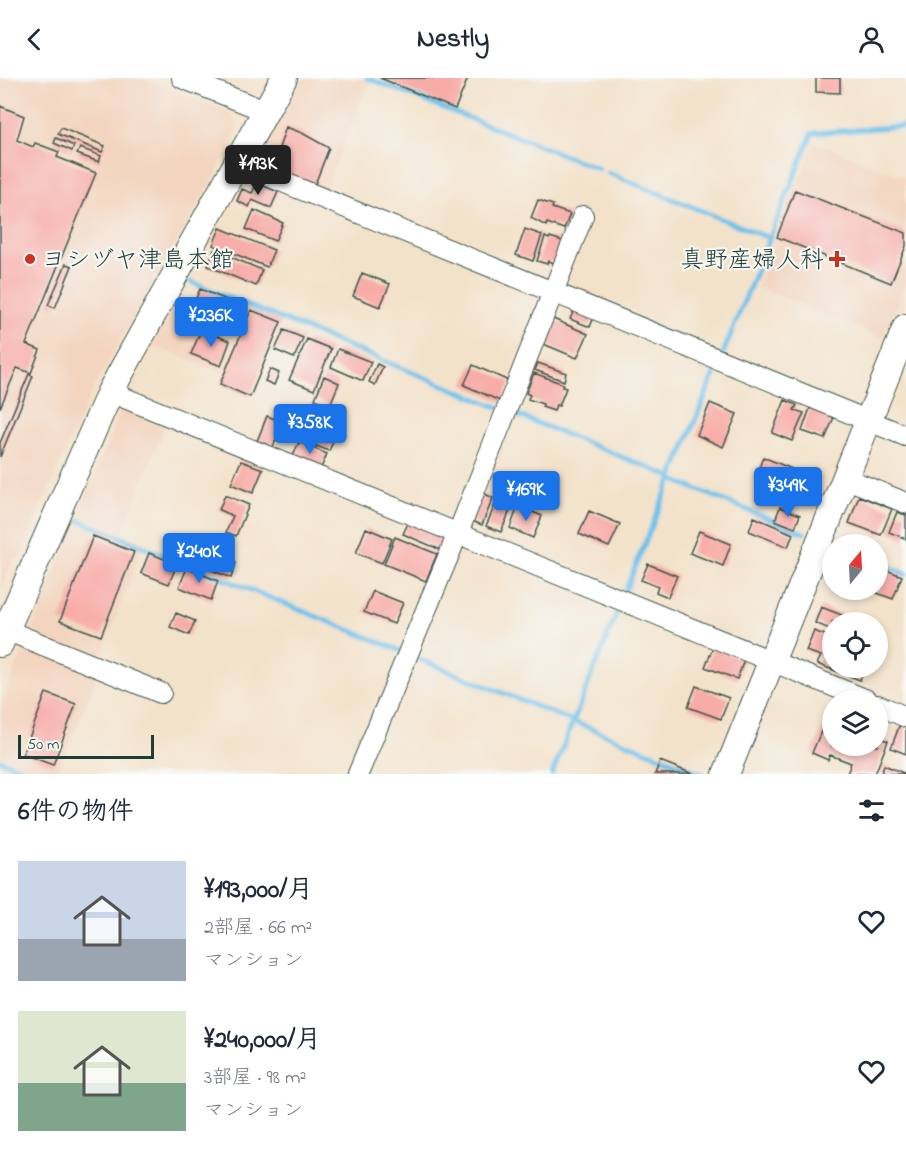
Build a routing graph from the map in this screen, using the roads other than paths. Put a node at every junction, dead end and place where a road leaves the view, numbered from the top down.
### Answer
1 (182, 78) edge
2 (284, 78) edge
3 (265, 111) junction
4 (236, 163) junction
5 (583, 216) dead end
6 (554, 292) junction
7 (906, 327) edge
8 (110, 392) junction
9 (868, 420) junction
10 (906, 436) edge
11 (845, 478) junction
12 (906, 503) edge
13 (458, 533) junction
14 (3, 637) edge
15 (771, 661) junction
16 (842, 690) edge
17 (161, 693) dead end
18 (888, 709) edge
19 (906, 717) edge
20 (358, 774) edge
21 (726, 774) edge

1 - 3 street
2 - 3 street
3 - 4 street
4 - 6 street
4 - 8 street
5 - 6 street
6 - 9 street
6 - 13 street
7 - 9 street
8 - 13 street
8 - 14 street
9 - 10 street
9 - 11 street
11 - 12 street
11 - 15 street
13 - 15 street
13 - 20 street
14 - 17 street
15 - 16 street
15 - 21 street
18 - 19 street

